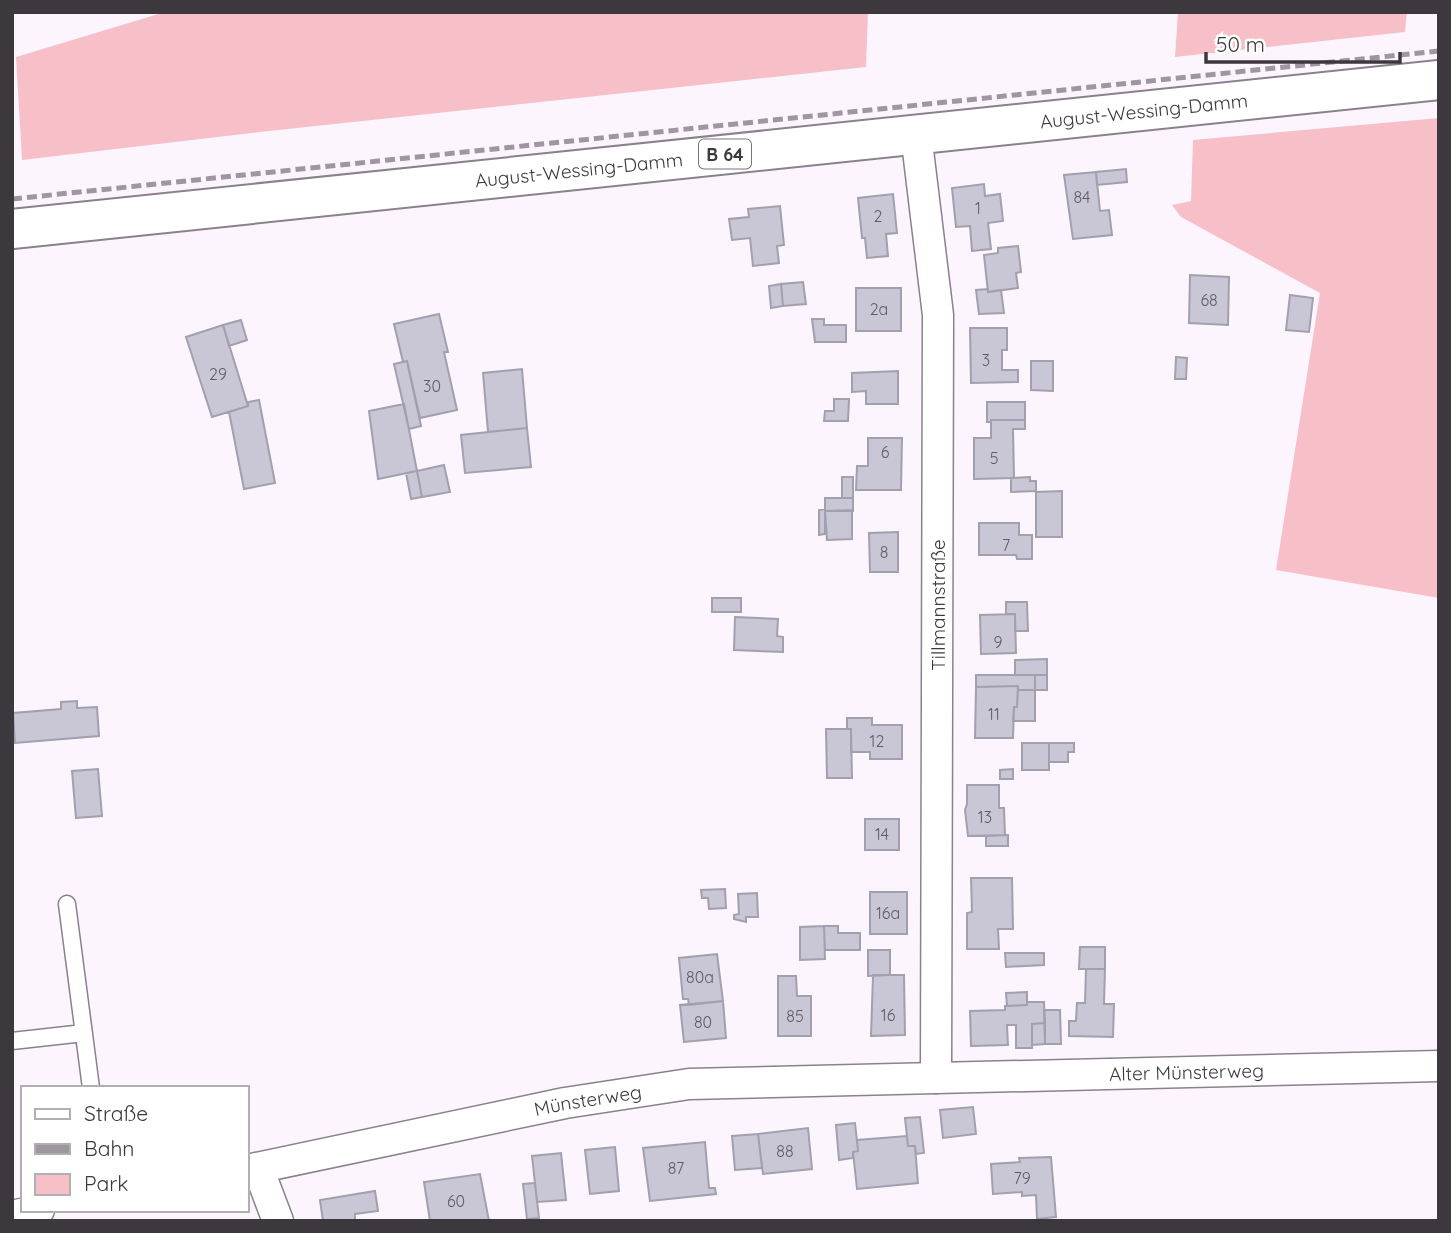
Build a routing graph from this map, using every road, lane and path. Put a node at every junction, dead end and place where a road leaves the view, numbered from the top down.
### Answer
1 (1439, 80) edge
2 (916, 134) junction
3 (12, 229) edge
4 (67, 904) dead end
5 (84, 1033) junction
6 (12, 1041) edge
7 (1439, 1066) edge
8 (936, 1077) junction
9 (90, 1086) edge
10 (253, 1169) edge
11 (30, 1212) edge
12 (12, 1216) edge
13 (278, 1221) edge

1 - 2 main road, August-Wessing-Damm / B 64
2 - 3 main road, August-Wessing-Damm / B 64
2 - 8 street, Tillmannstraße
4 - 5 lane
5 - 6 lane
5 - 9 lane
7 - 8 street, Alter Münsterweg
8 - 10 street, Münsterweg
10 - 13 street
11 - 12 street

